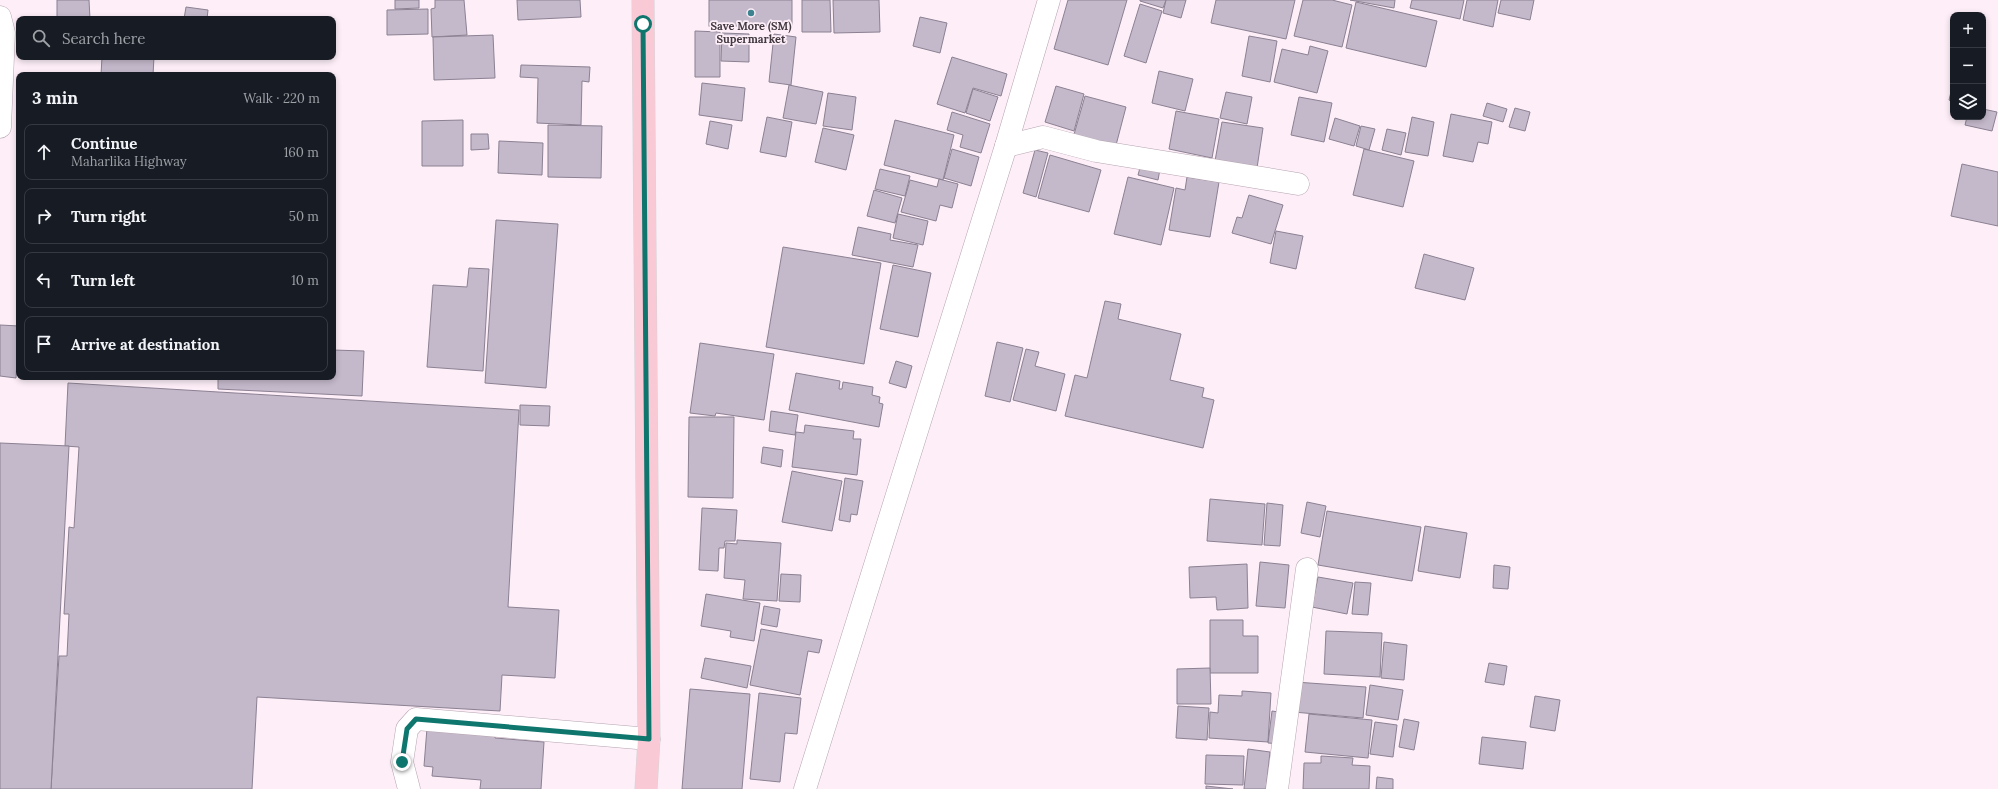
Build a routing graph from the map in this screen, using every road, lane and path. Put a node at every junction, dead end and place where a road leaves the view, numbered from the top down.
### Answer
1 (643, 0) edge
2 (1049, 0) edge
3 (0, 17) edge
4 (0, 127) edge
5 (1006, 146) junction
6 (1298, 184) dead end
7 (1306, 570) dead end
8 (649, 739) junction
9 (409, 789) edge
10 (646, 789) edge
11 (805, 789) edge
12 (1277, 789) edge

1 - 8 main road
2 - 5 street
3 - 4 street
5 - 6 street
5 - 11 street
7 - 12 street
8 - 9 street
8 - 10 main road

